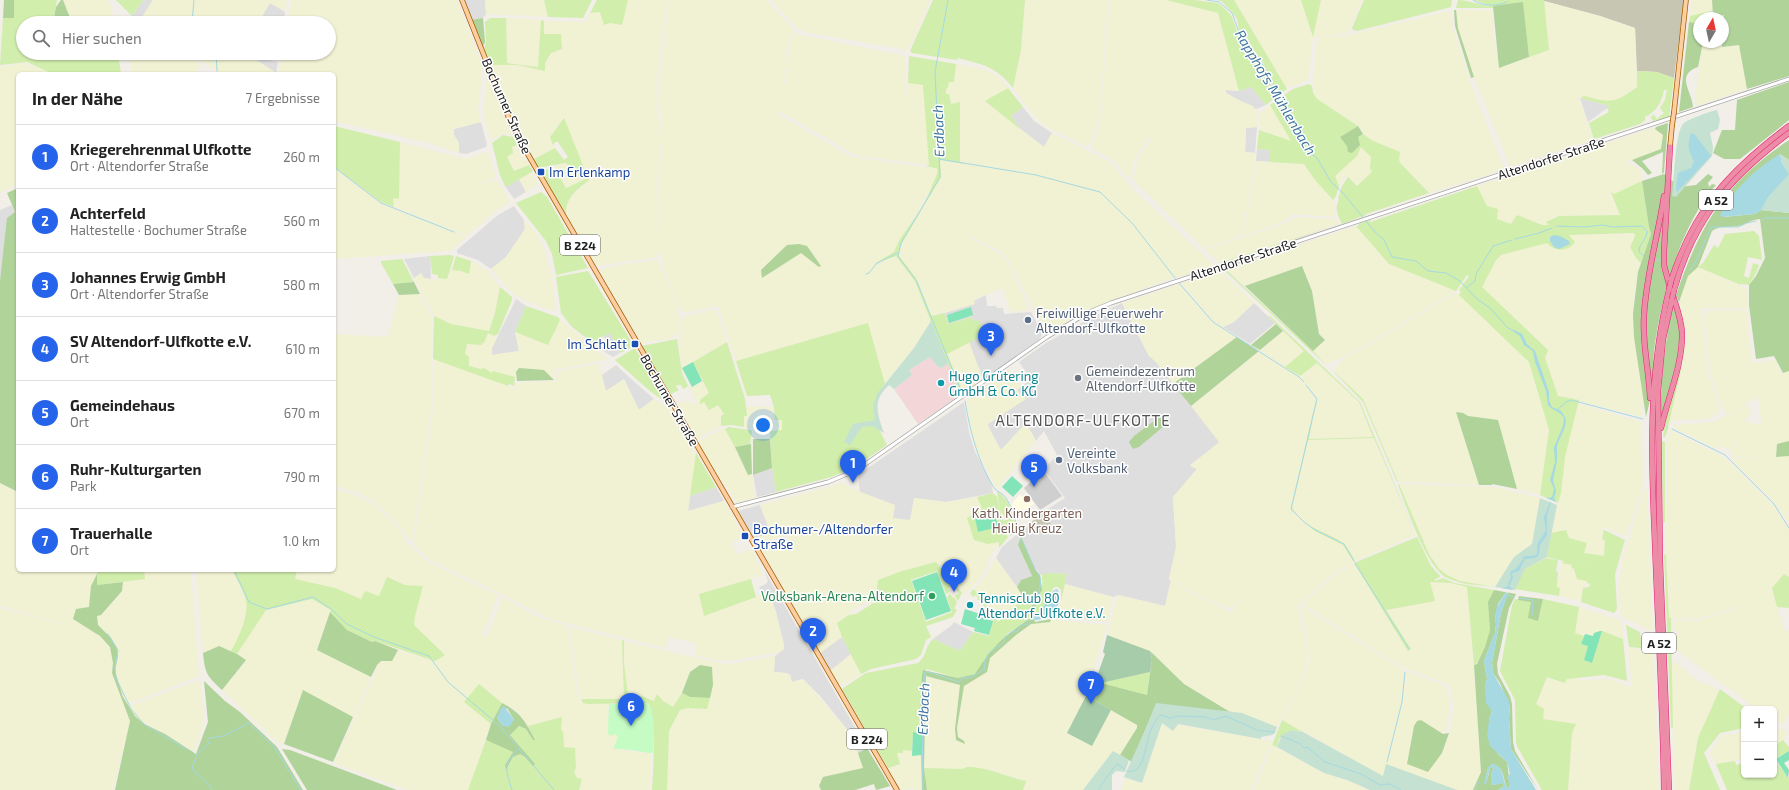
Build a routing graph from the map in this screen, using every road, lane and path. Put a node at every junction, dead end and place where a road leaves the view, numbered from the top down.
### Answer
1 (462, 0) edge
2 (1686, 0) edge
3 (1789, 79) edge
4 (1789, 126) edge
5 (1789, 133) edge
6 (1670, 147) junction
7 (1671, 290) junction
8 (1652, 424) junction
9 (1659, 439) junction
10 (732, 507) junction
11 (897, 790) edge
12 (1664, 790) edge
13 (1669, 790) edge

1 - 10 main road, Bochumer Straße / B 224
2 - 6 main road, bridge
3 - 10 street, Altendorfer Straße
4 - 7 highway, A 52, bridge
5 - 7 highway, A 52
6 - 8 highway
6 - 9 highway
7 - 8 highway, A 52
7 - 9 highway, A 52, bridge
8 - 12 highway, A 52
9 - 13 highway, A 52
10 - 11 main road, Bochumer Straße / B 224

